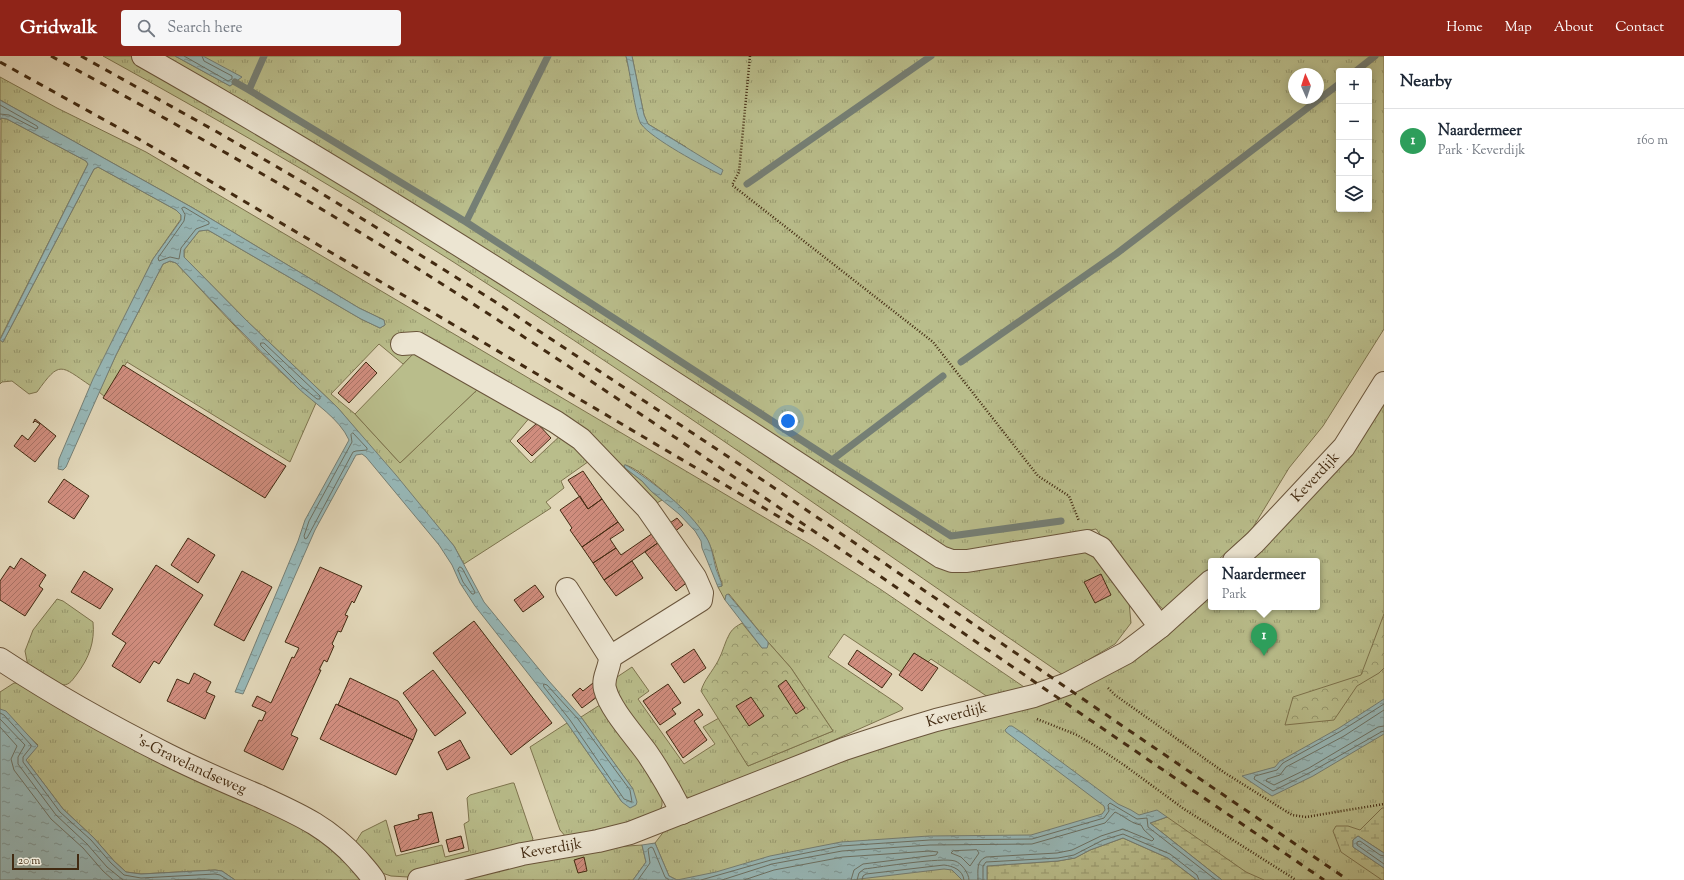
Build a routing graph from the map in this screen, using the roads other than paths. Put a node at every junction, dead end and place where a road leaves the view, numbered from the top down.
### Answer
1 (143, 56) edge
2 (402, 344) dead end
3 (1384, 382) edge
4 (1237, 558) edge
5 (1208, 584) edge
6 (568, 589) dead end
7 (1160, 627) junction
8 (610, 657) junction
9 (0, 659) edge
10 (682, 813) junction
11 (374, 880) edge
12 (419, 880) edge

1 - 7 street
2 - 8 street
3 - 4 street, Keverdijk
5 - 7 street, Keverdijk
6 - 8 street
7 - 10 street, Keverdijk
8 - 10 street
9 - 11 street, 's-Gravelandseweg
10 - 12 street, Keverdijk

